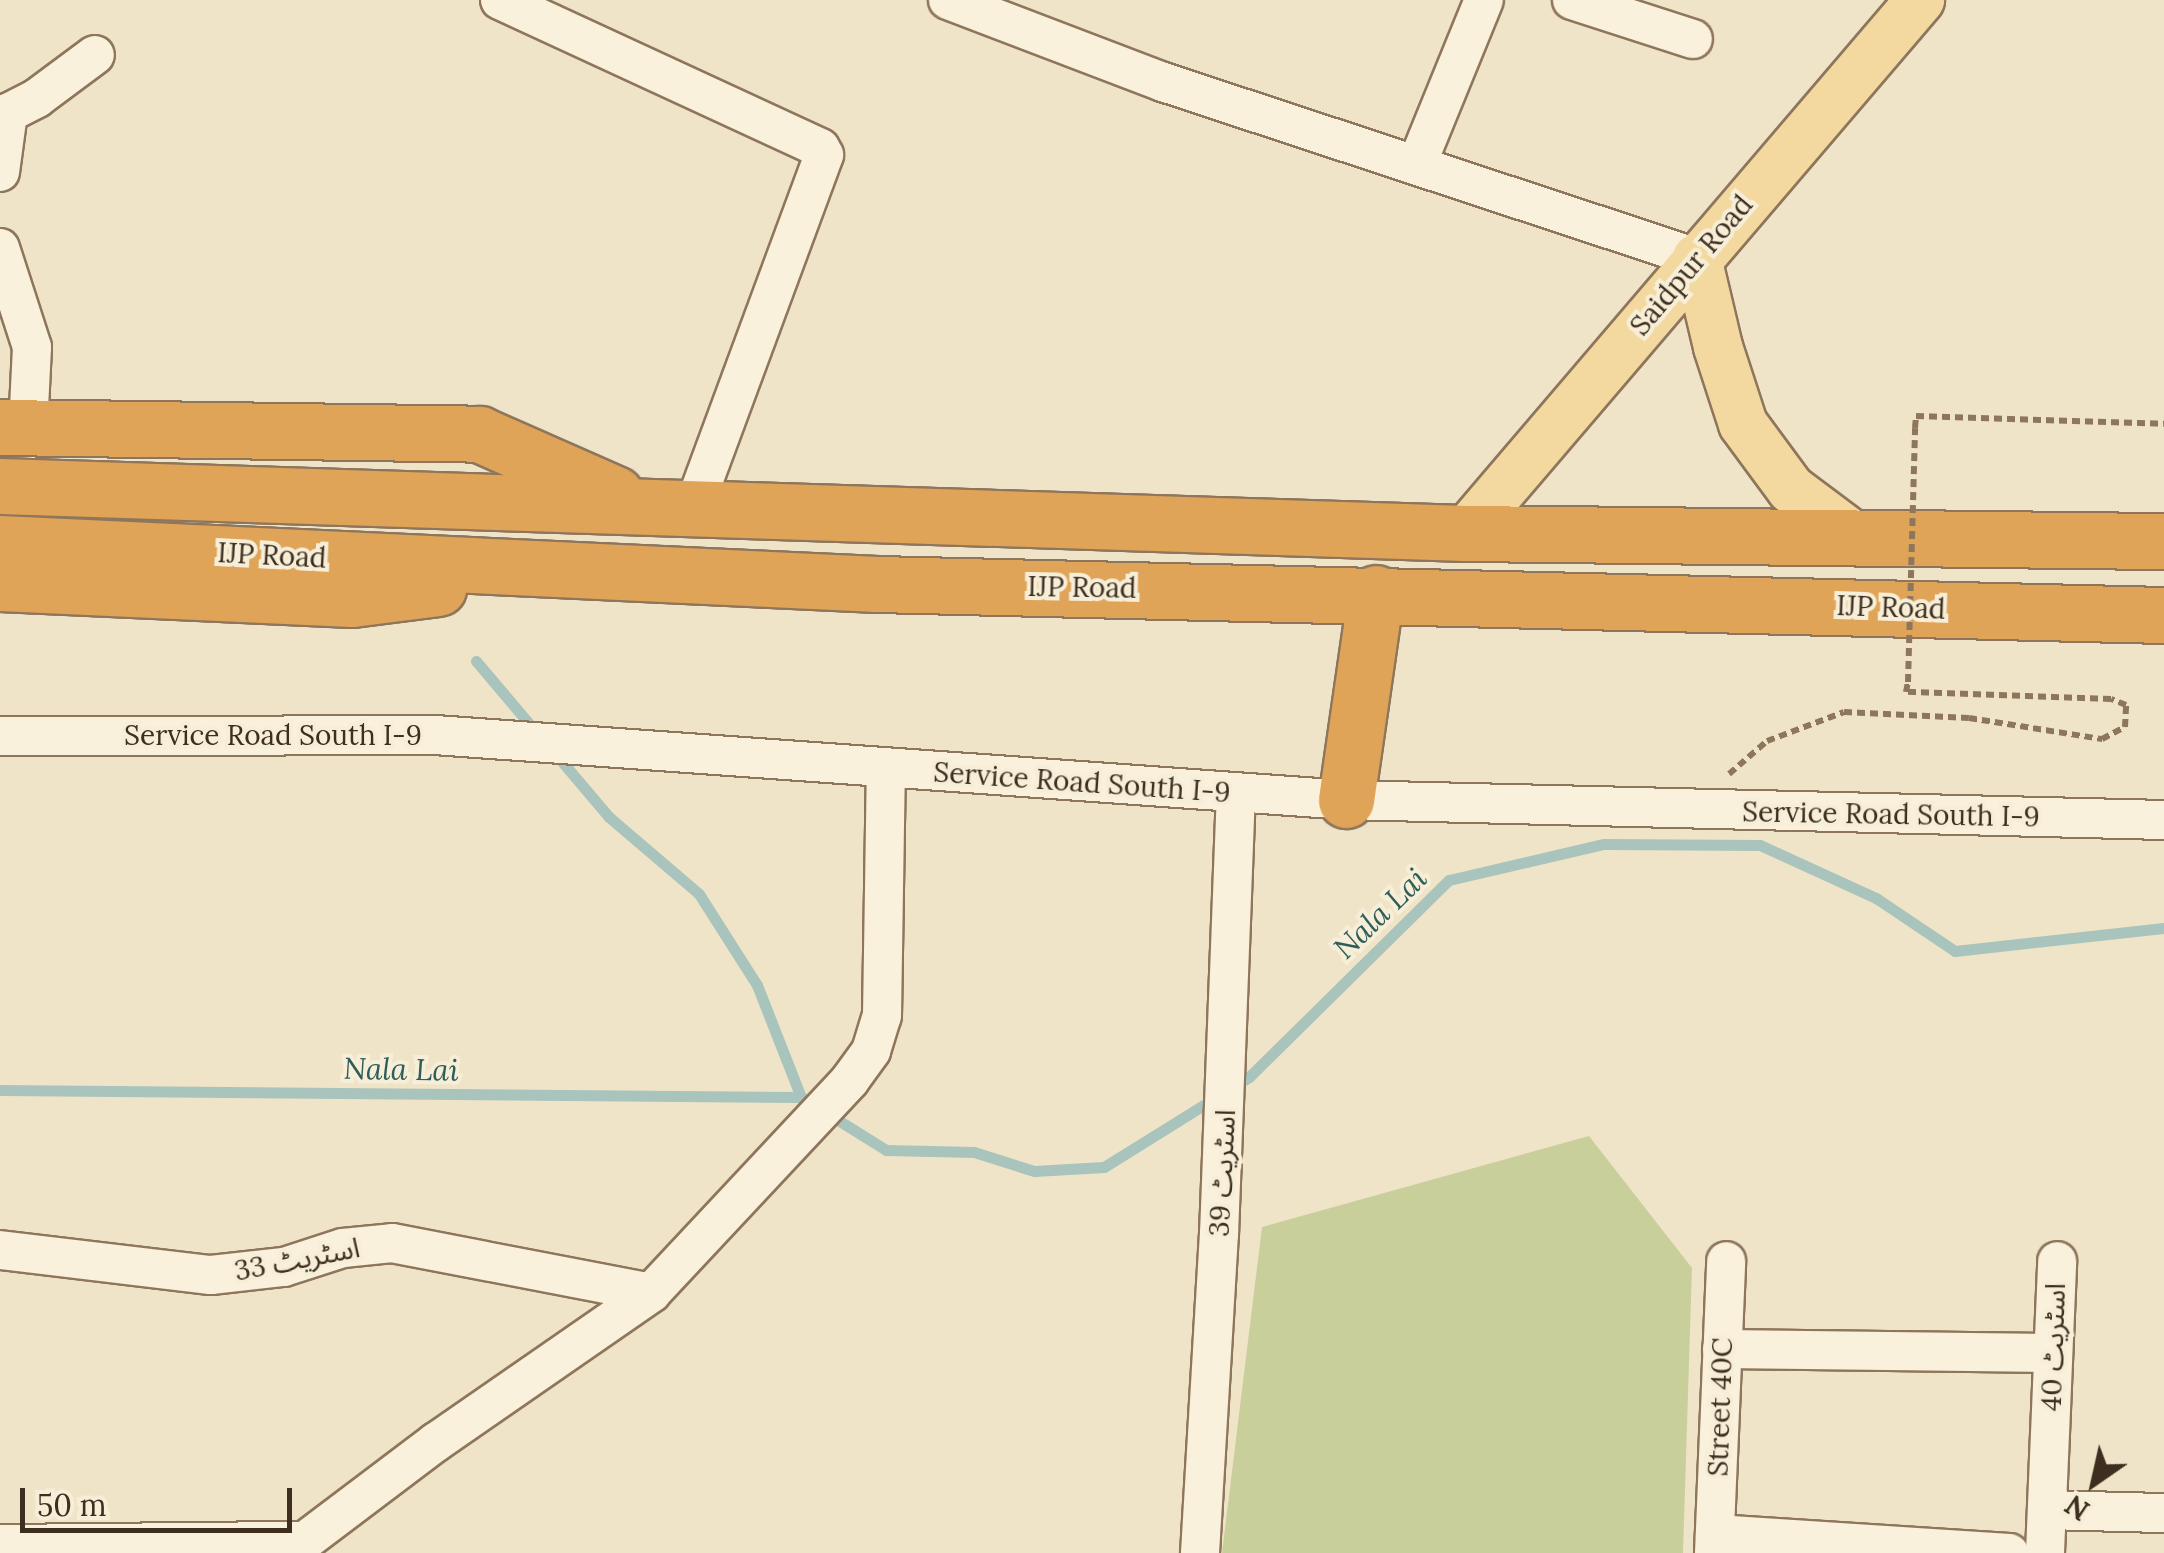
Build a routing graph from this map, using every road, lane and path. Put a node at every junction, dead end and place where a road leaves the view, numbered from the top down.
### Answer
1 (500, 0) edge
2 (948, 0) edge
3 (1484, 0) edge
4 (1572, 0) edge
5 (1920, 0) edge
6 (1693, 38) dead end
7 (95, 55) dead end
8 (1417, 164) junction
9 (0, 172) edge
10 (0, 248) edge
11 (1697, 258) junction
12 (2164, 424) edge
13 (14, 428) edge
14 (0, 486) edge
15 (640, 506) junction
16 (694, 510) junction
17 (1465, 534) junction
18 (1855, 537) junction
19 (2164, 541) edge
20 (0, 542) edge
21 (574, 569) junction
22 (0, 582) edge
23 (1376, 594) junction
24 (2164, 614) edge
25 (0, 736) edge
26 (886, 768) junction
27 (1236, 793) junction
28 (1346, 800) junction
29 (1700, 809) junction
30 (2164, 820) edge
31 (0, 1250) edge
32 (2057, 1260) dead end
33 (1726, 1261) dead end
34 (651, 1292) junction
35 (1722, 1349) junction
36 (2053, 1353) junction
37 (2047, 1510) junction
38 (2164, 1513) edge
39 (0, 1544) edge
40 (1715, 1544) edge
41 (1200, 1553) edge
42 (2009, 1553) edge
43 (2045, 1553) edge

1 - 16 street
2 - 8 street
3 - 8 street
4 - 6 street
5 - 11 main road, Saidpur Road
7 - 9 street
8 - 11 street
10 - 13 street
11 - 17 main road, Saidpur Road
11 - 18 main road
12 - 29 path, bridge
13 - 15 highway
14 - 15 highway
15 - 16 highway
16 - 17 highway
17 - 18 highway
18 - 19 highway
20 - 21 highway, IJP Road
21 - 22 highway
21 - 23 highway, IJP Road
23 - 24 highway, IJP Road
23 - 28 highway
25 - 26 street, Service Road South I-9
26 - 27 street, Service Road South I-9
26 - 34 street
27 - 28 street, Service Road South I-9
27 - 41 street, اسٹریٹ 39
28 - 29 street, Service Road South I-9
29 - 30 street, Service Road South I-9
31 - 34 street, اسٹریٹ 33
32 - 36 street, اسٹریٹ 40
33 - 35 street, Street 40C
34 - 39 street
35 - 36 street
35 - 40 street, Street 40C
36 - 37 street, اسٹریٹ 40
37 - 38 street
37 - 43 street, اسٹریٹ 40
40 - 42 street

